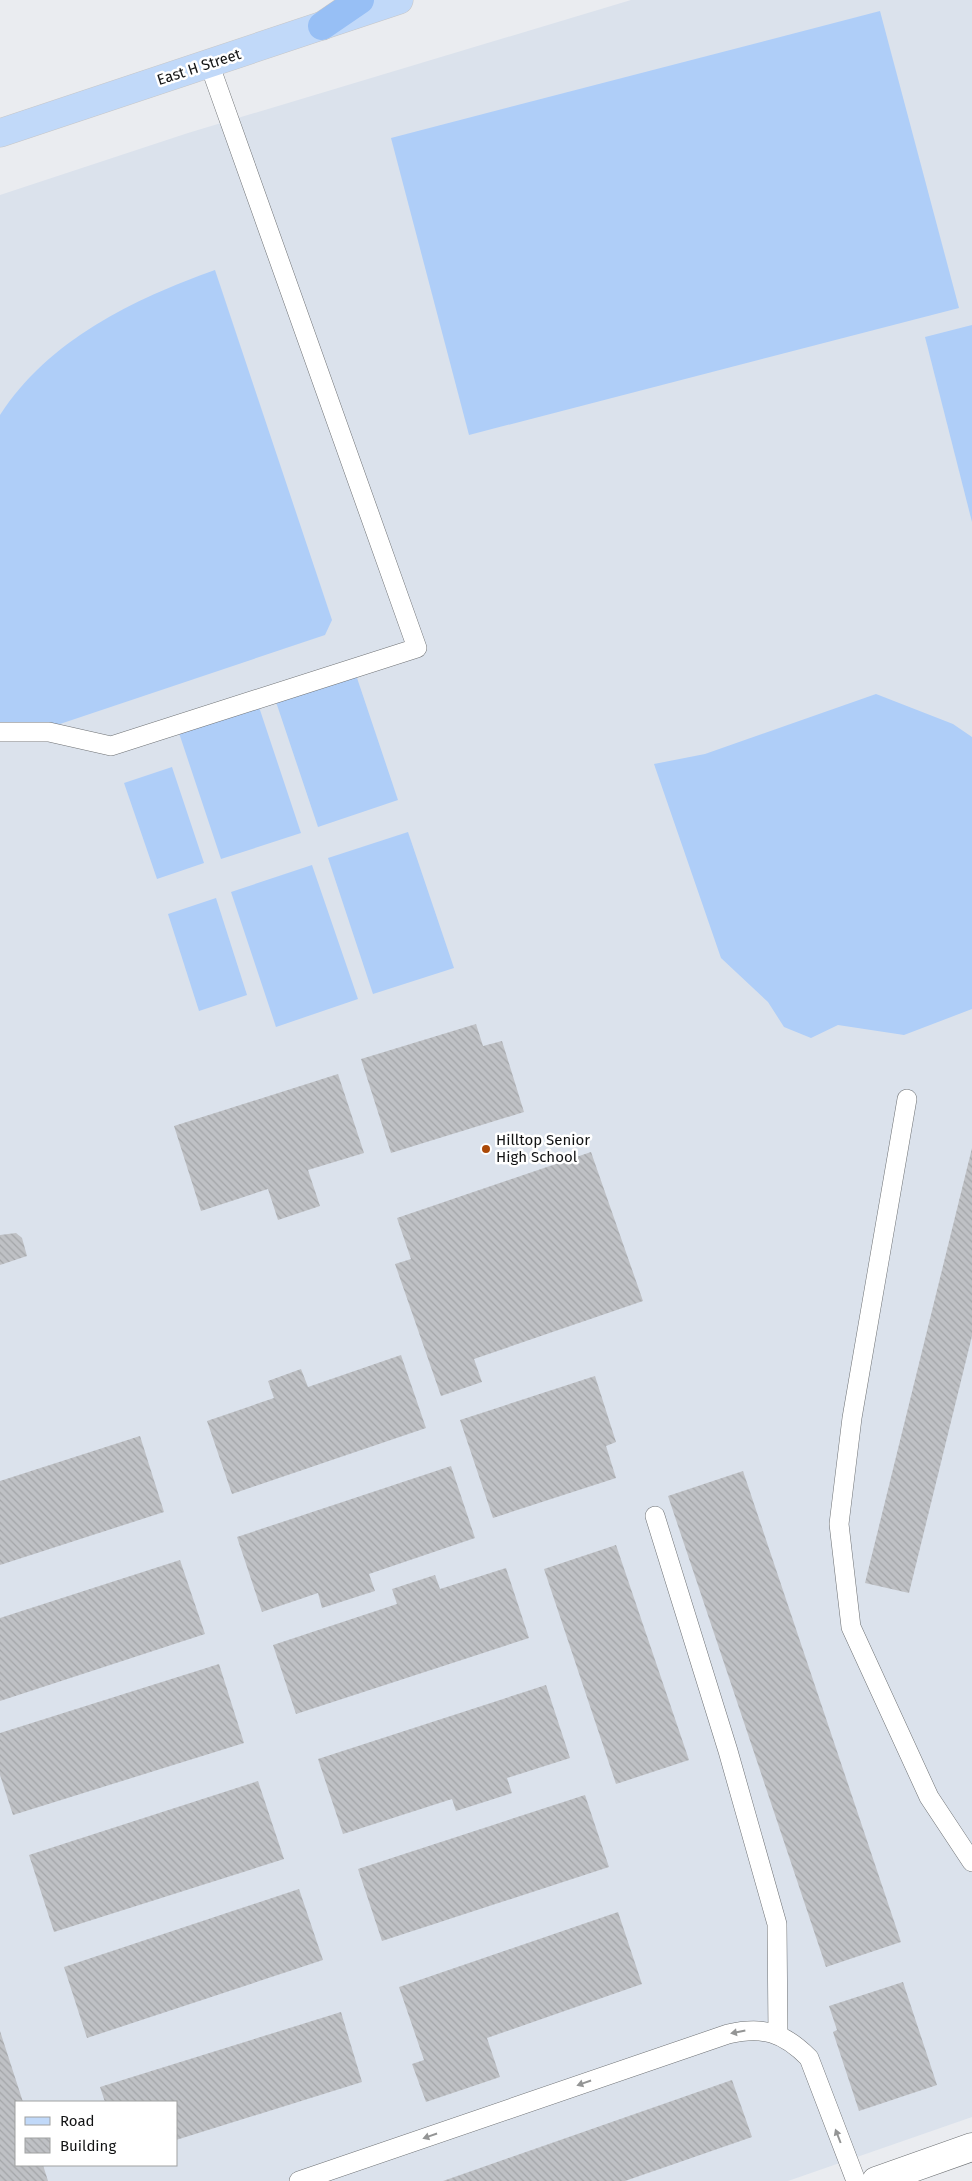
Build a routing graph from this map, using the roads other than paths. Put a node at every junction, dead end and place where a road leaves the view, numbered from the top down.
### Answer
1 (360, 0) edge
2 (399, 0) edge
3 (322, 26) junction
4 (209, 63) junction
5 (0, 133) edge
6 (0, 732) edge
7 (907, 1099) dead end
8 (655, 1516) dead end
9 (972, 1862) edge
10 (778, 2035) junction
11 (972, 2147) edge
12 (298, 2181) edge
13 (856, 2181) edge
14 (876, 2181) edge

1 - 3 highway
2 - 3 main road, East H Street
3 - 4 main road, East H Street
4 - 5 main road, East H Street
4 - 6 lane
7 - 9 lane
8 - 10 lane
10 -> 12 lane
13 -> 10 lane
11 - 14 street

